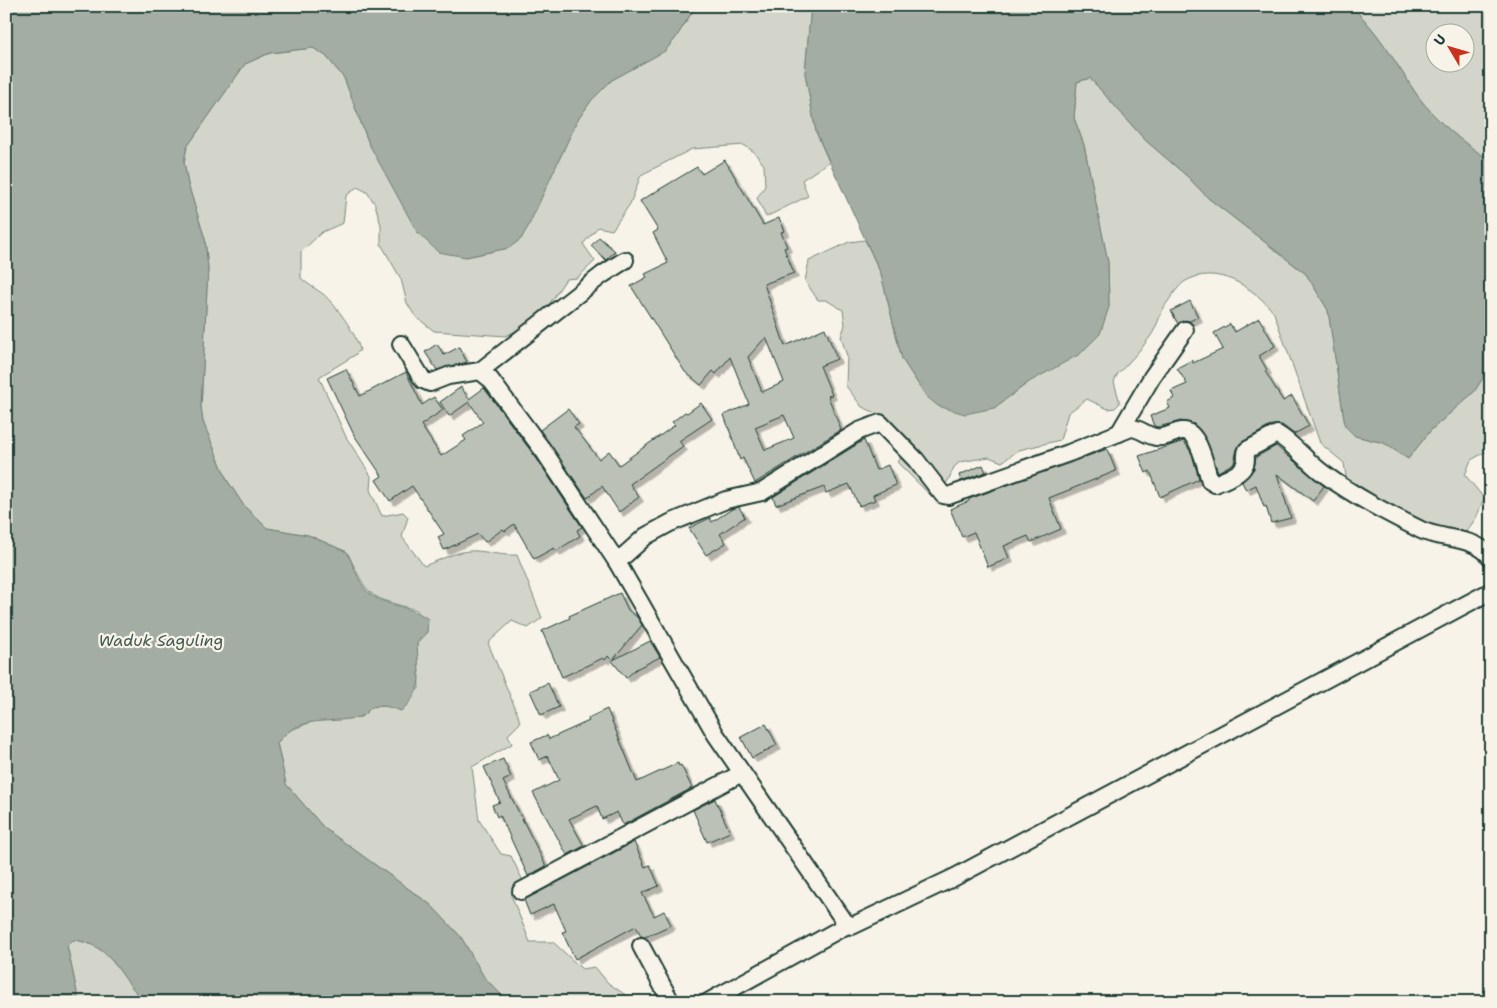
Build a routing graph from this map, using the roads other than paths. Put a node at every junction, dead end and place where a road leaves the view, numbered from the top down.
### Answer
1 (625, 260) dead end
2 (1185, 330) dead end
3 (401, 344) dead end
4 (480, 371) junction
5 (1119, 433) junction
6 (1491, 558) edge
7 (617, 562) junction
8 (1491, 591) edge
9 (742, 773) junction
10 (521, 891) dead end
11 (849, 924) junction
12 (642, 946) dead end
13 (671, 1002) edge
14 (708, 1002) edge

1 - 4 street
2 - 5 street
3 - 4 street
4 - 7 street
5 - 6 street
5 - 7 street
7 - 9 street
8 - 11 street
9 - 10 street
9 - 11 street
11 - 14 street
12 - 13 street

